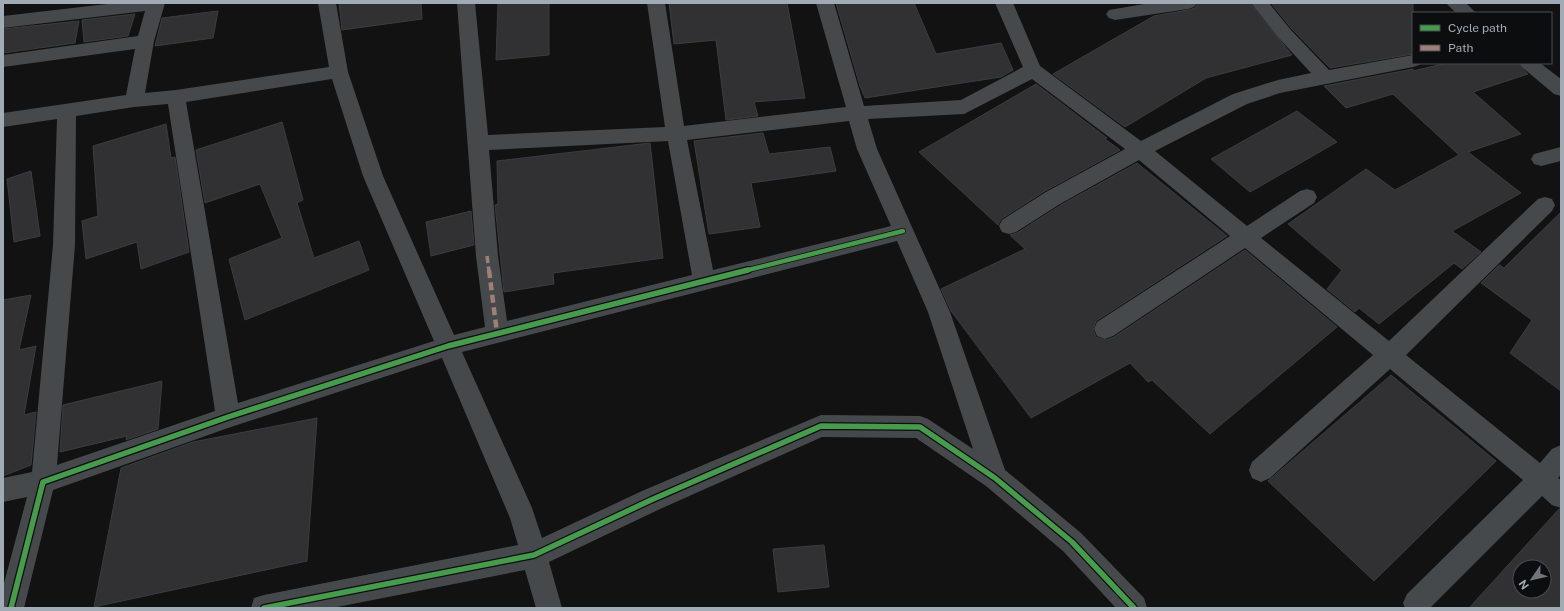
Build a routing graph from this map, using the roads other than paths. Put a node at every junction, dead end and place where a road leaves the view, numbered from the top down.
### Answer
1 (156, 3) edge
2 (327, 3) edge
3 (466, 3) edge
4 (656, 3) edge
5 (825, 3) edge
6 (1004, 3) edge
7 (1188, 3) edge
8 (1260, 3) edge
9 (1455, 3) edge
10 (1466, 12) edge
11 (1115, 14) dead end
12 (3, 22) edge
13 (145, 41) junction
14 (3, 61) edge
15 (1412, 61) edge
16 (1529, 64) edge
17 (1033, 70) junction
18 (339, 72) junction
19 (1326, 77) junction
20 (1561, 89) edge
21 (176, 97) junction
22 (134, 100) junction
23 (67, 110) junction
24 (857, 113) junction
25 (3, 120) edge
26 (676, 134) junction
27 (479, 143) junction
28 (1140, 150) junction
29 (1561, 154) edge
30 (1541, 159) dead end
31 (1307, 197) dead end
32 (1545, 205) dead end
33 (1009, 226) dead end
34 (903, 231) junction
35 (1246, 237) junction
36 (704, 281) junction
37 (1105, 329) dead end
38 (497, 334) junction
39 (448, 346) junction
40 (1390, 355) junction
41 (228, 417) junction
42 (1561, 457) edge
43 (1261, 470) dead end
44 (995, 478) junction
45 (1541, 480) junction
46 (43, 482) junction
47 (3, 490) edge
48 (1561, 496) edge
49 (534, 555) junction
50 (1416, 603) dead end
51 (11, 608) edge
52 (264, 608) edge
53 (549, 608) edge
54 (1134, 608) edge

1 - 12 street
1 - 13 street
2 - 18 street
3 - 27 street
4 - 26 street
5 - 24 street
6 - 17 street
7 - 11 street
8 - 19 street
9 - 10 street
13 - 14 street
13 - 22 street
15 - 19 street
16 - 20 street
17 - 24 street
17 - 28 street
18 - 21 street
18 - 39 street
19 - 28 street
21 - 22 street
21 - 41 street
22 - 23 street
23 - 25 street
23 - 46 street
24 - 26 street
24 - 34 street
26 - 27 street
26 - 36 street
27 - 38 street
28 - 33 street
28 - 35 street
29 - 30 street
31 - 35 street
32 - 40 street
34 - 36 street
34 - 44 street
35 - 37 street
35 - 40 street
36 - 38 street
38 - 39 street
39 - 41 street
39 - 49 street
40 - 43 street
40 - 45 street
41 - 46 street
42 - 45 street
44 - 49 street
44 - 54 street
45 - 48 street
45 - 50 street
46 - 47 street
46 - 51 street
49 - 52 street
49 - 53 street

